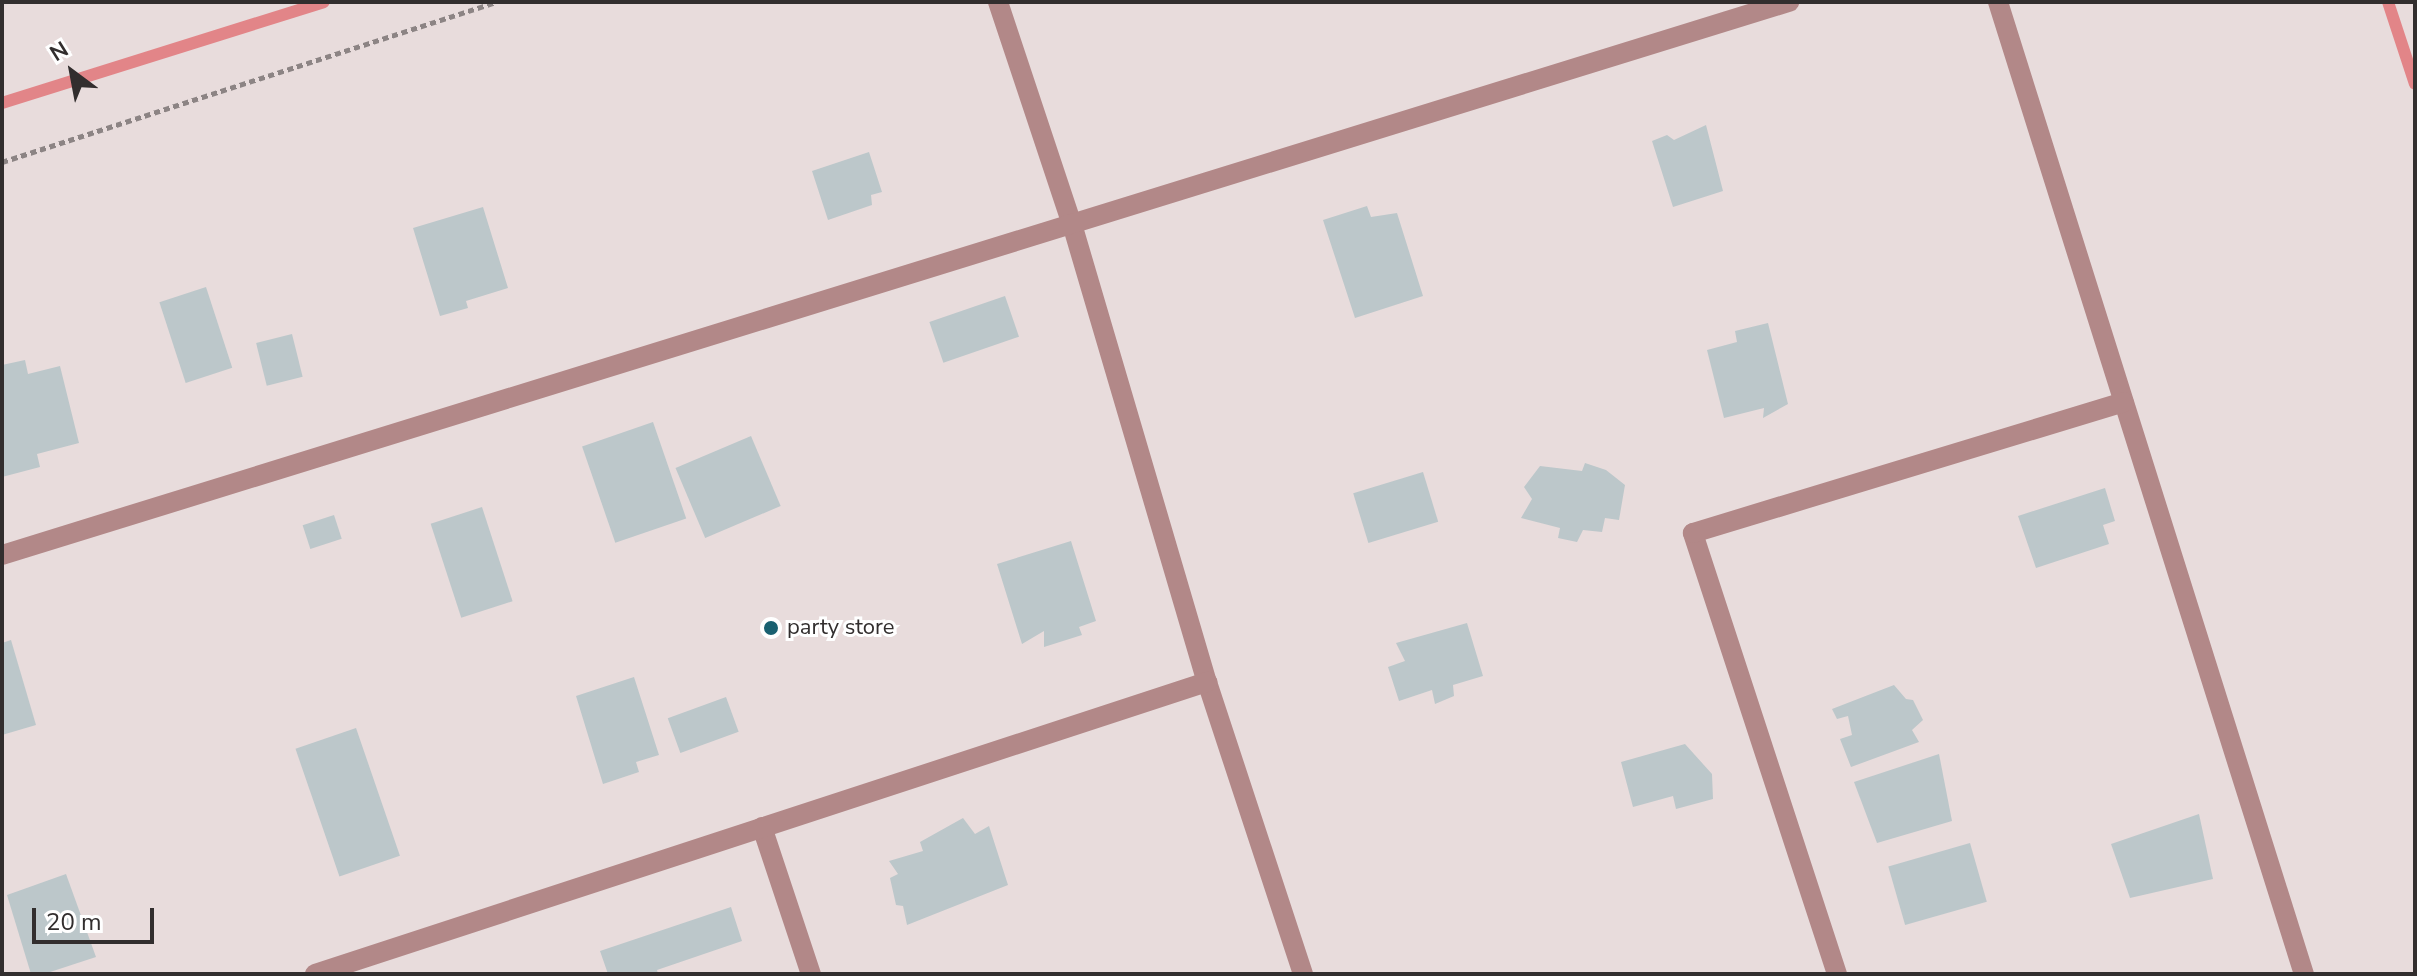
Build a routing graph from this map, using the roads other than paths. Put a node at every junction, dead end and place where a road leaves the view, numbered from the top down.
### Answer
1 (998, 2) edge
2 (1789, 2) edge
3 (1998, 2) edge
4 (1072, 224) junction
5 (2124, 402) junction
6 (2, 555) edge
7 (1207, 682) junction
8 (762, 827) junction
9 (343, 970) edge
10 (315, 974) edge
11 (811, 974) edge
12 (1303, 974) edge
13 (1837, 974) edge
14 (2304, 974) edge

1 - 4 street
2 - 4 street
3 - 5 street
4 - 6 street
4 - 7 street
5 - 13 street
5 - 14 street
7 - 8 street
7 - 12 street
8 - 9 street
8 - 11 street
9 - 10 street

